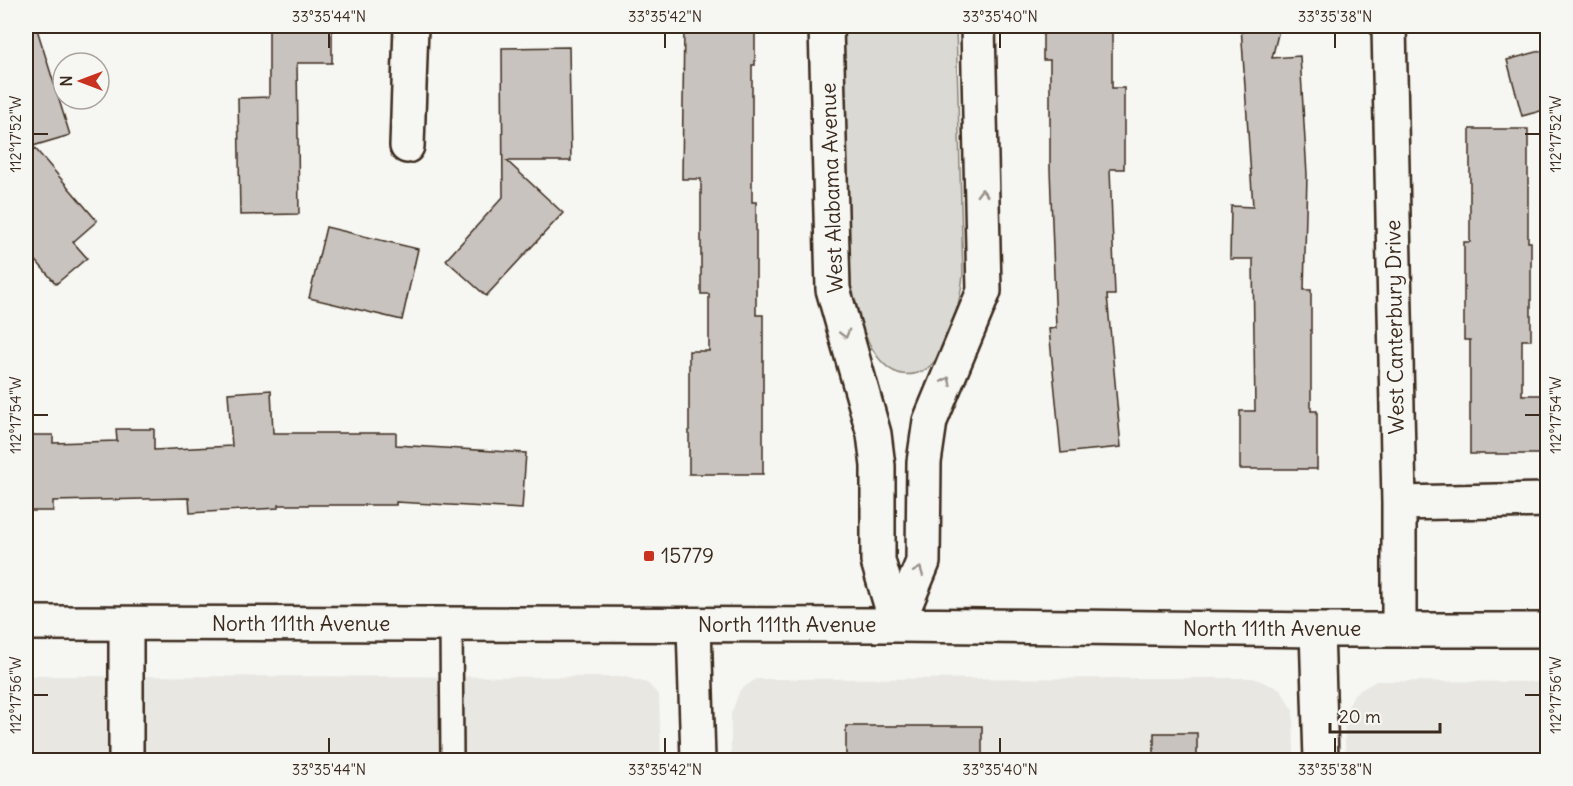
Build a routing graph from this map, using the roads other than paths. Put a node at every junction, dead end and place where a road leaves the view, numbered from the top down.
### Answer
1 (411, 26) edge
2 (826, 26) edge
3 (978, 26) edge
4 (1389, 26) edge
5 (407, 146) dead end
6 (1548, 501) edge
7 (1399, 503) junction
8 (26, 623) edge
9 (126, 624) junction
10 (451, 624) junction
11 (694, 625) junction
12 (897, 625) junction
13 (1399, 629) junction
14 (1317, 630) junction
15 (1548, 630) edge
16 (126, 760) edge
17 (452, 760) edge
18 (698, 760) edge
19 (1321, 760) edge

1 - 5 street
2 -> 12 street, West Alabama Avenue
12 -> 3 street
4 - 7 street, West Canterbury Drive
6 - 7 street
7 - 13 street, West Canterbury Drive
8 - 9 street, North 111th Avenue
9 - 10 street, North 111th Avenue
9 - 16 street
10 - 11 street, North 111th Avenue
10 - 17 lane
11 - 12 street, North 111th Avenue
11 - 18 street
12 - 14 street, North 111th Avenue
13 - 14 street, North 111th Avenue
13 - 15 street, North 111th Avenue
14 - 19 street

